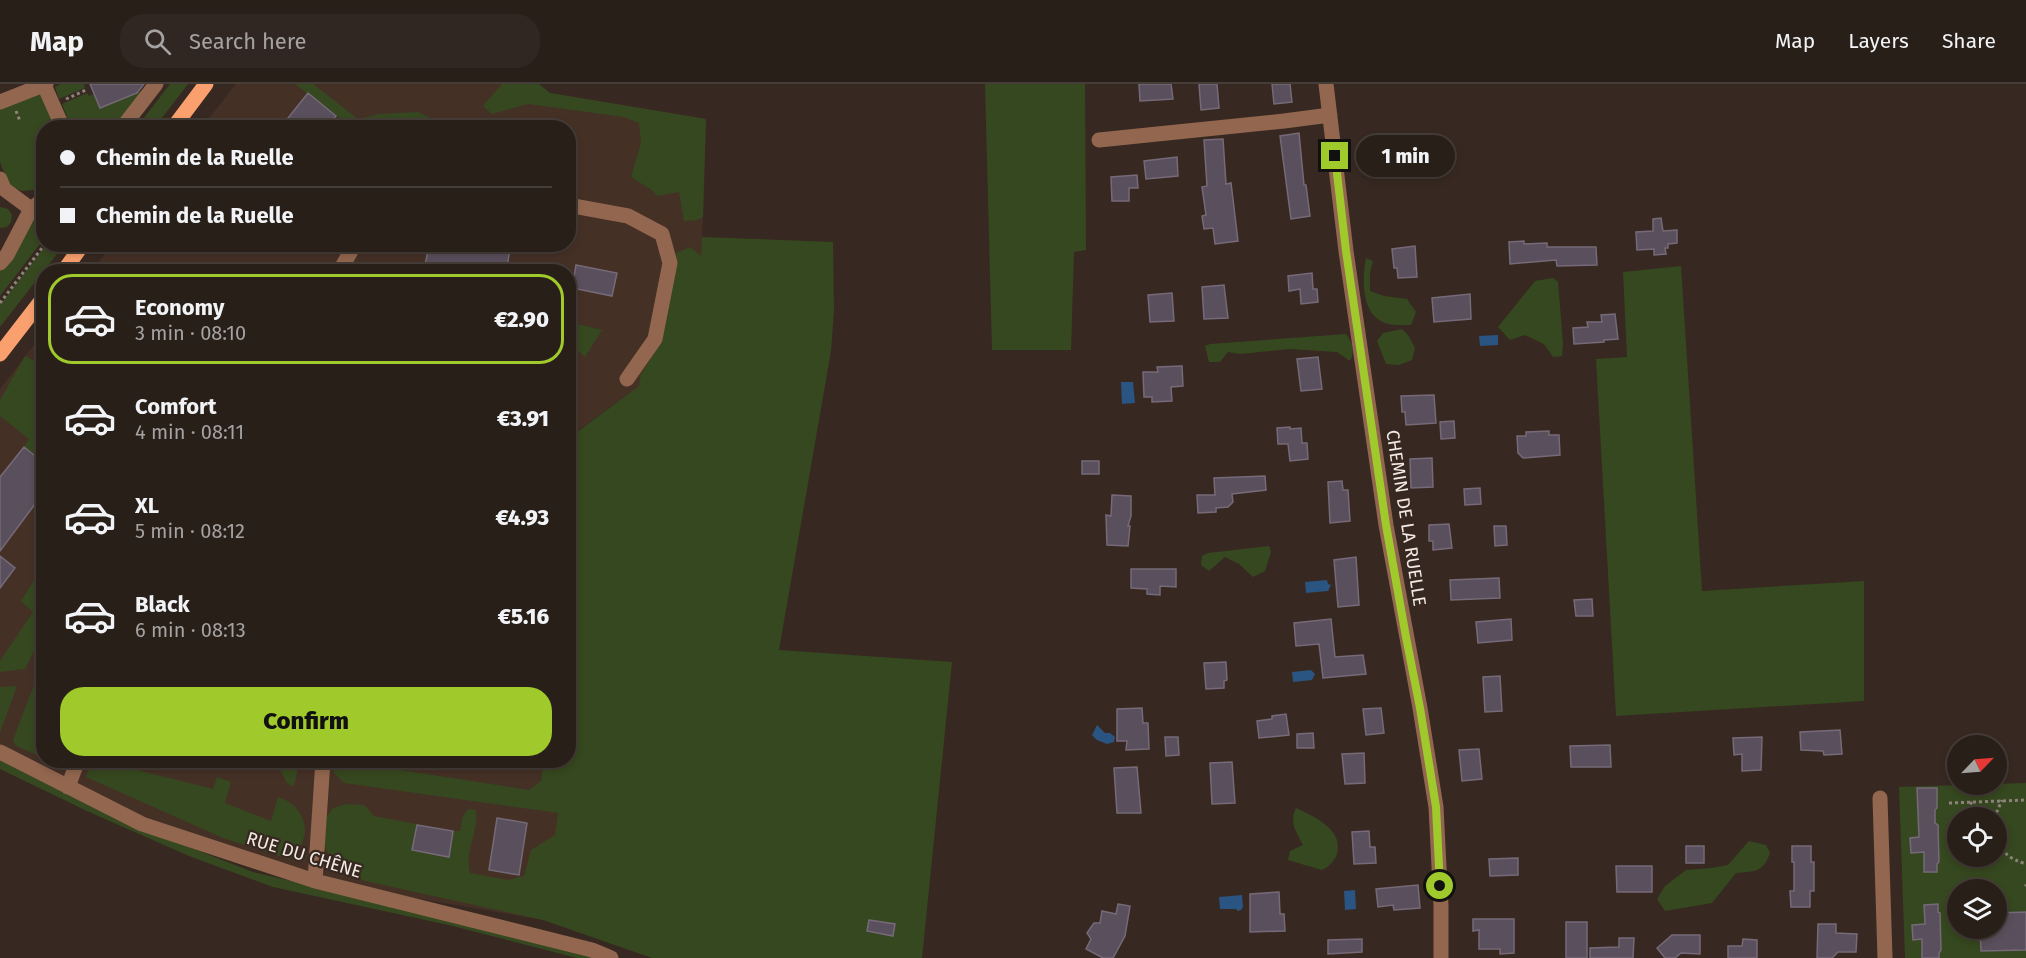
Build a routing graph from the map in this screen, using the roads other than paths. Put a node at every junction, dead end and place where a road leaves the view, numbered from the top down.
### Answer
1 (45, 84) edge
2 (156, 84) edge
3 (206, 84) edge
4 (1326, 84) edge
5 (0, 102) edge
6 (1330, 115) junction
7 (60, 120) edge
8 (128, 120) edge
9 (179, 120) edge
10 (1099, 140) dead end
11 (0, 179) edge
12 (36, 205) edge
13 (576, 206) edge
14 (31, 209) junction
15 (0, 263) edge
16 (36, 307) edge
17 (0, 354) edge
18 (627, 379) dead end
19 (0, 752) edge
20 (75, 768) edge
21 (322, 768) edge
22 (68, 787) junction
23 (1880, 798) dead end
24 (315, 881) junction
25 (611, 958) edge
26 (1442, 958) edge
27 (1885, 958) edge

1 - 5 street
1 - 7 street
2 - 8 street
3 - 9 main road
4 - 6 street, CHEMIN DE LA RUELLE
6 - 10 street
6 - 26 street, CHEMIN DE LA RUELLE
11 - 14 street
12 - 14 street
13 - 18 street
14 - 15 street
16 - 17 main road
19 - 22 street, RUE DU CHÊNE
20 - 22 street
21 - 24 street
22 - 24 street, RUE DU CHÊNE
23 - 27 street
24 - 25 street, RUE DU CHÊNE

